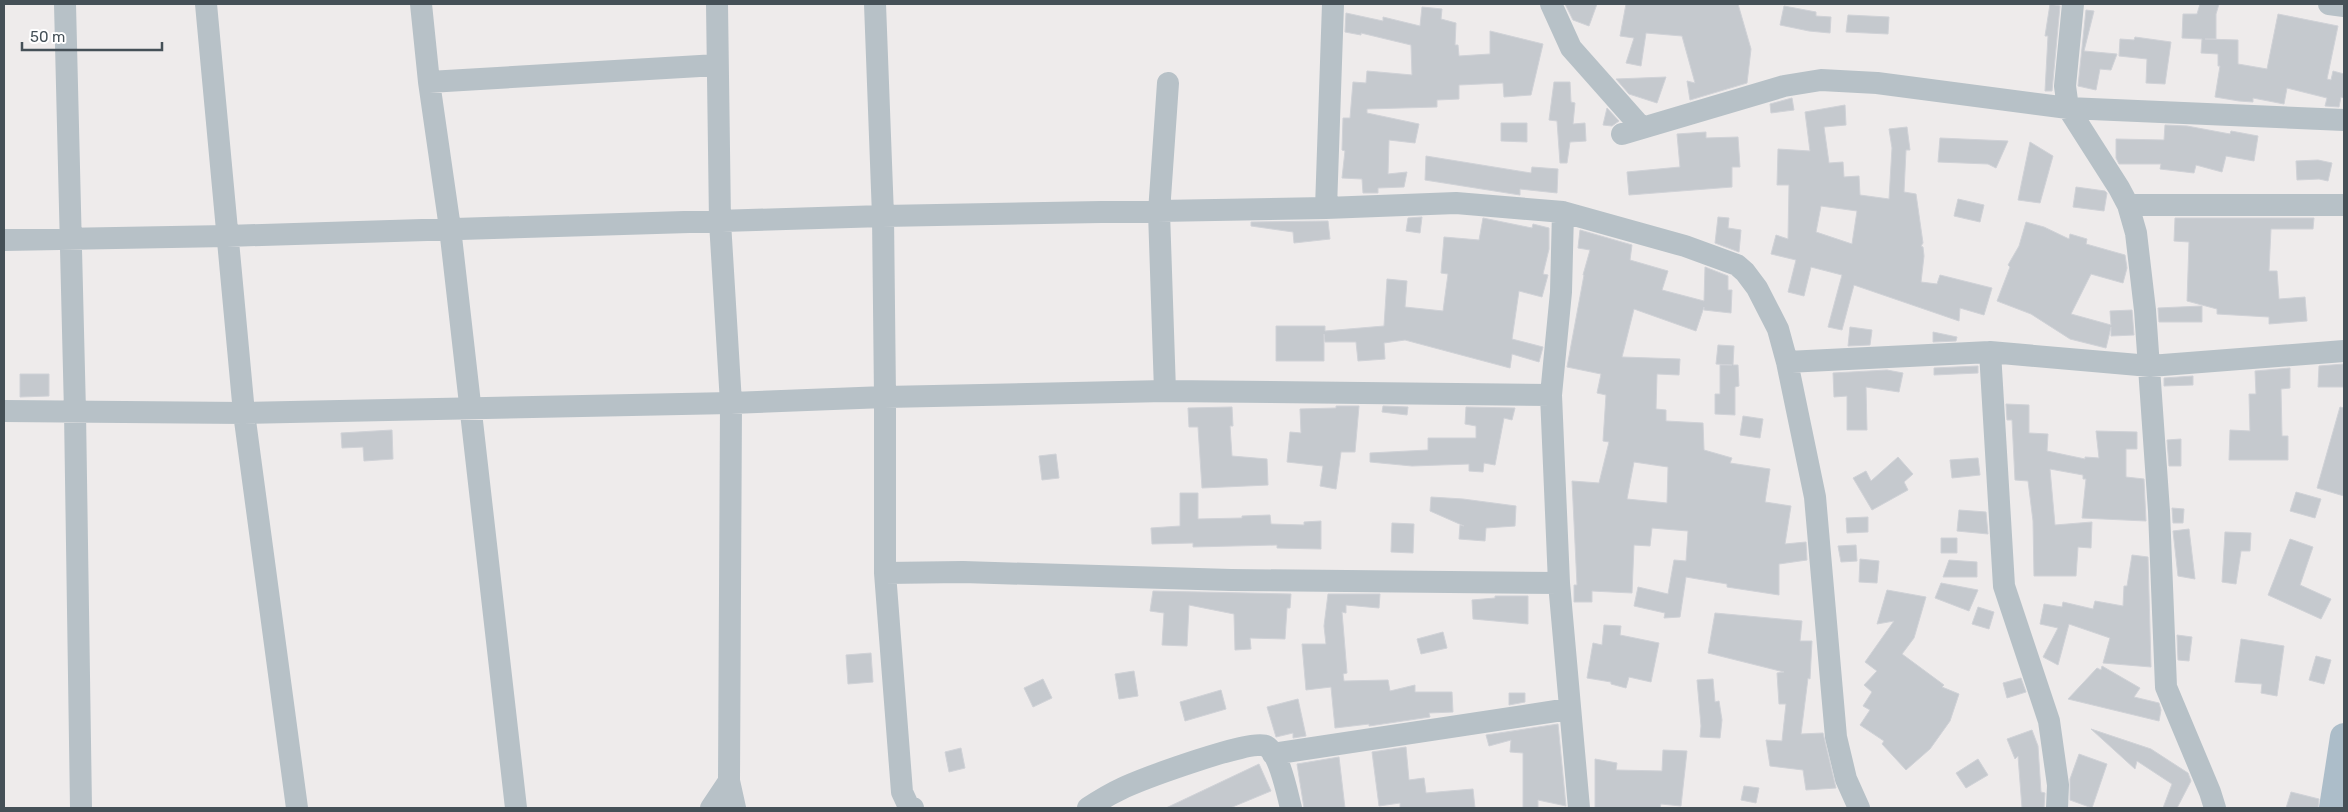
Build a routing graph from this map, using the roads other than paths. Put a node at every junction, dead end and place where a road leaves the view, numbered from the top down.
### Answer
1 (65, 4) edge
2 (206, 4) edge
3 (421, 4) edge
4 (717, 4) edge
5 (875, 4) edge
6 (1333, 4) edge
7 (1551, 4) edge
8 (2073, 4) edge
9 (2329, 4) edge
10 (2344, 6) edge
11 (717, 65) junction
12 (430, 82) junction
13 (1168, 83) dead end
14 (2068, 108) junction
15 (2344, 120) edge
16 (2128, 205) junction
17 (2344, 205) edge
18 (1326, 208) junction
19 (1159, 212) junction
20 (1563, 212) junction
21 (883, 216) junction
22 (720, 222) junction
23 (450, 228) junction
24 (227, 236) junction
25 (70, 238) junction
26 (4, 240) edge
27 (2344, 351) edge
28 (1990, 352) junction
29 (1787, 362) junction
30 (2150, 366) junction
31 (1165, 391) junction
32 (1550, 395) junction
33 (885, 397) junction
34 (731, 403) junction
35 (471, 408) junction
36 (4, 411) edge
37 (75, 412) junction
38 (244, 412) junction
39 (885, 573) junction
40 (1559, 583) junction
41 (1569, 709) junction
42 (2344, 737) edge
43 (1273, 754) junction
44 (729, 781) junction
45 (81, 808) edge
46 (296, 808) edge
47 (516, 808) edge
48 (711, 808) edge
49 (735, 808) edge
50 (913, 808) edge
51 (1088, 808) edge
52 (1291, 808) edge
53 (1579, 808) edge
54 (1859, 808) edge
55 (2057, 808) edge
56 (2215, 808) edge
57 (2333, 808) edge

1 - 25 street
2 - 24 street
3 - 12 street
4 - 11 street
5 - 21 street
6 - 18 street
7 - 14 street
8 - 14 street
9 - 10 street
11 - 12 street
11 - 22 street
12 - 23 street
13 - 19 street
14 - 15 street
14 - 16 street
16 - 17 street
16 - 30 street
18 - 19 street
18 - 20 street
19 - 21 street
19 - 31 street
20 - 29 street
20 - 32 street
21 - 22 street
21 - 33 street
22 - 23 street
22 - 34 street
23 - 24 street
23 - 35 street
24 - 25 street
24 - 38 street
25 - 26 street
25 - 37 street
27 - 30 street
28 - 29 street
28 - 30 street
28 - 55 street
29 - 54 street
30 - 56 street
31 - 32 street
31 - 33 street
32 - 40 street
33 - 34 street
33 - 39 street
34 - 35 street
34 - 44 street
35 - 38 street
35 - 47 street
36 - 37 street
37 - 38 street
37 - 45 street
38 - 46 street
39 - 40 street
39 - 50 street
40 - 41 street
41 - 43 street
41 - 53 street
42 - 57 main road
43 - 51 street
43 - 52 street
44 - 48 street
44 - 49 street

